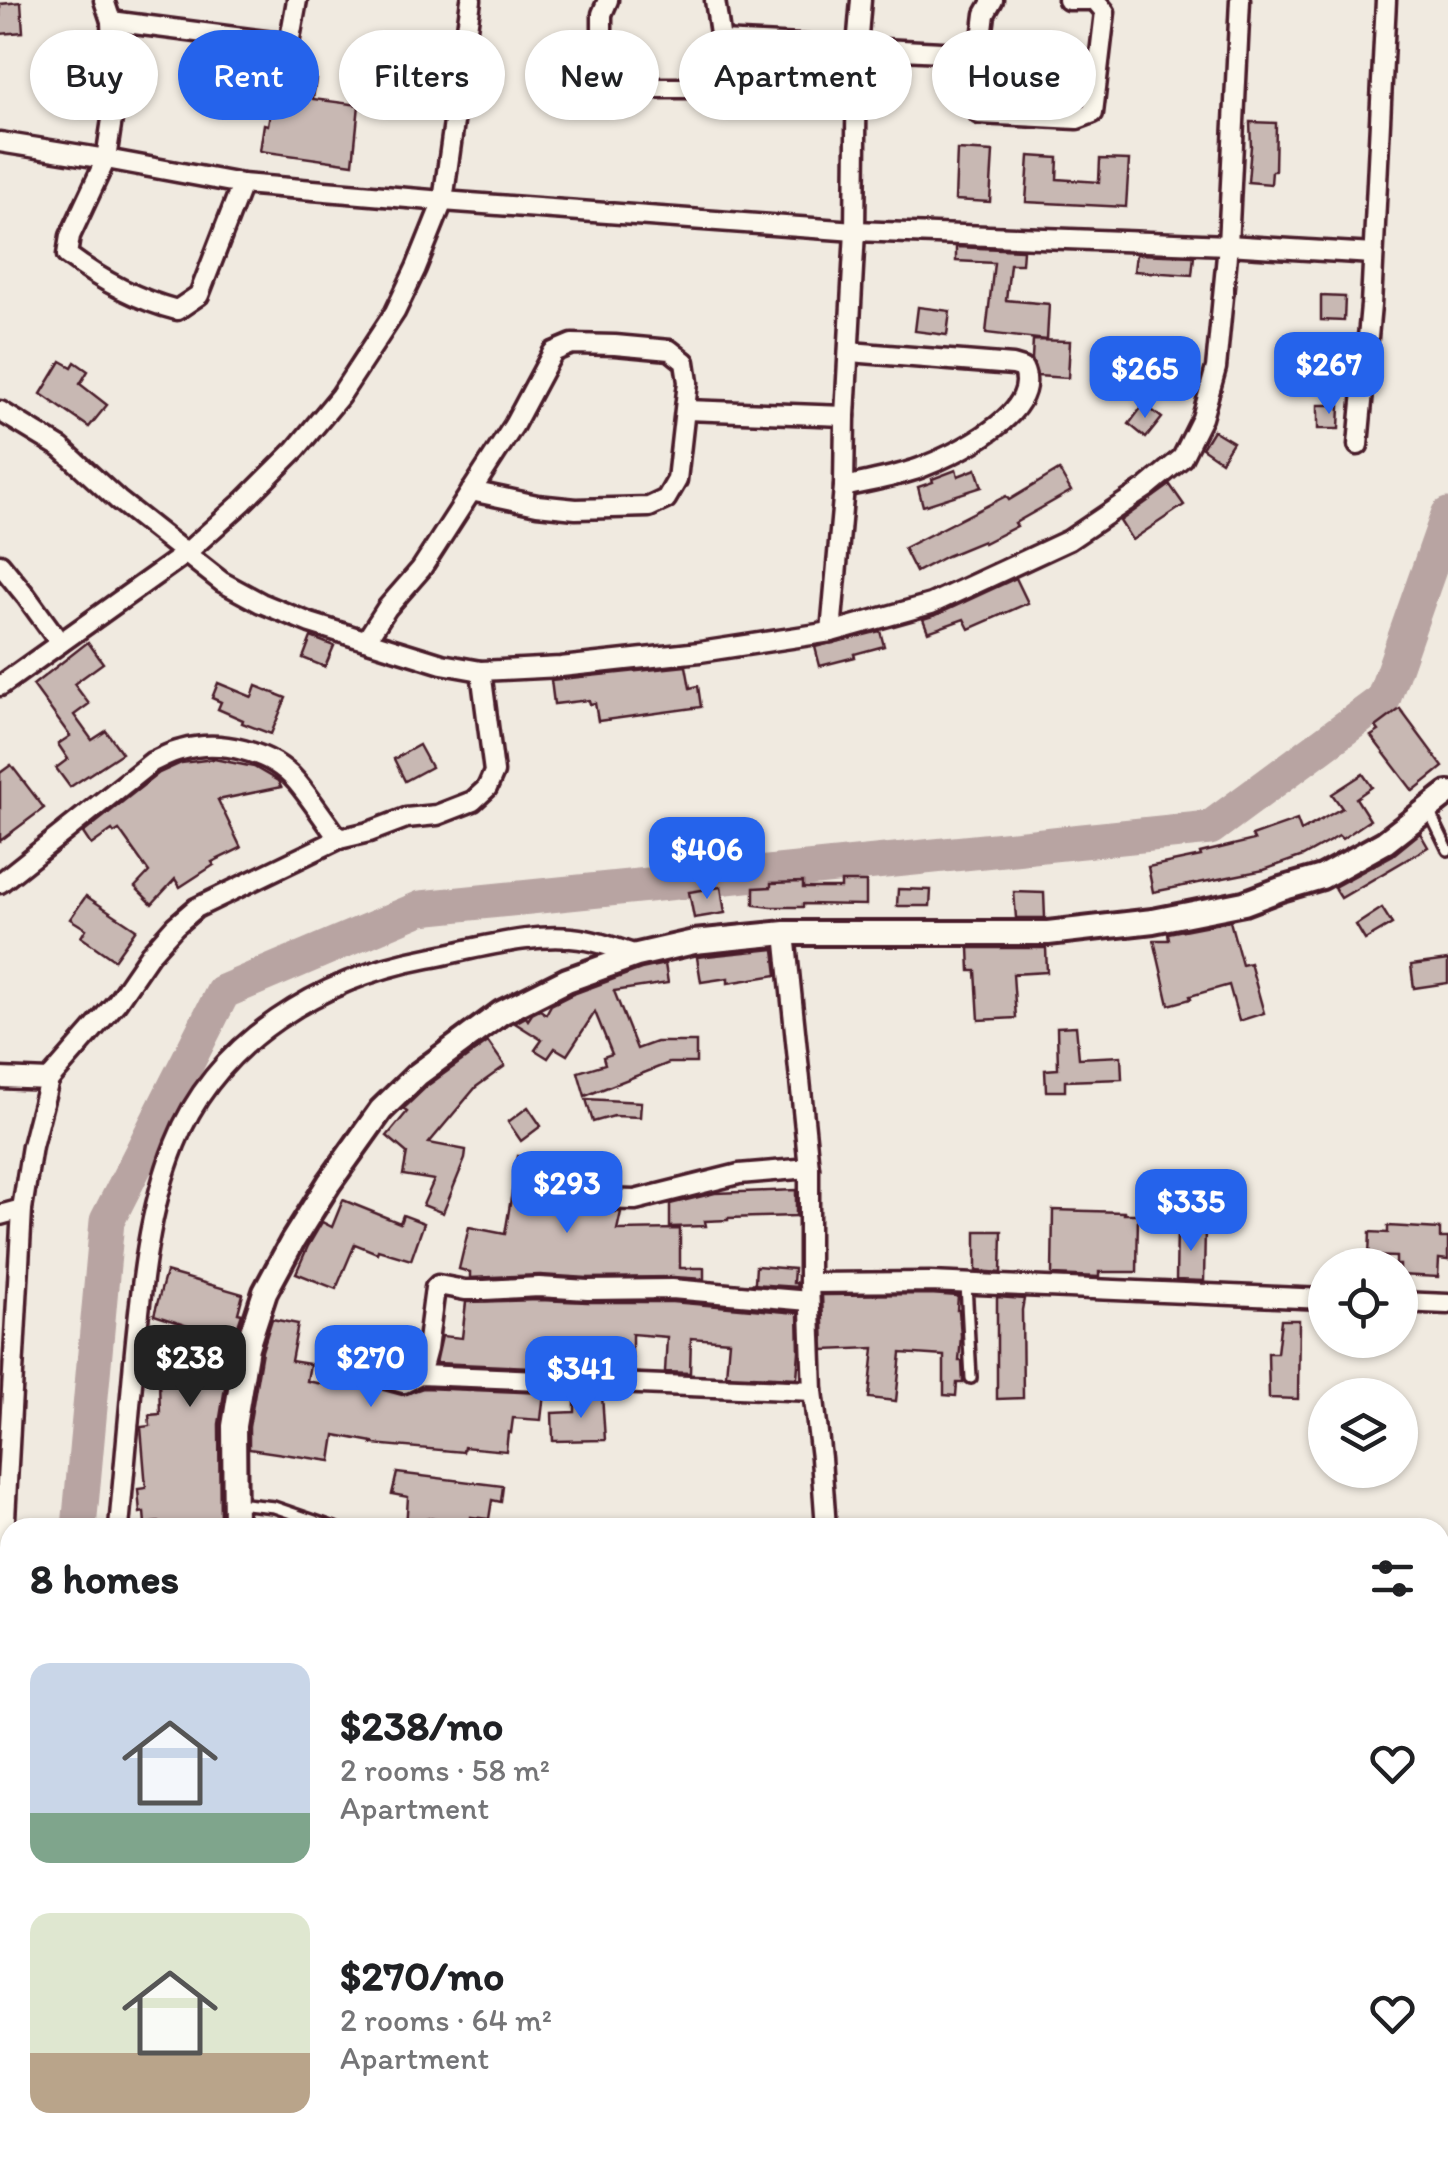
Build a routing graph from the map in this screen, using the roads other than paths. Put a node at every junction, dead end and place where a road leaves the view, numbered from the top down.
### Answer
1 (104, 0) edge
2 (296, 0) edge
3 (471, 0) edge
4 (608, 0) edge
5 (714, 0) edge
6 (861, 0) edge
7 (993, 0) edge
8 (1068, 0) edge
9 (1092, 0) edge
10 (1240, 0) edge
11 (1386, 0) edge
12 (112, 20) junction
13 (719, 30) edge
14 (859, 30) edge
15 (984, 30) edge
16 (679, 88) edge
17 (1096, 88) edge
18 (857, 120) edge
19 (0, 142) edge
20 (106, 158) junction
21 (242, 184) junction
22 (444, 201) junction
23 (855, 231) junction
24 (1228, 246) junction
25 (1373, 254) junction
26 (850, 352) junction
27 (686, 410) junction
28 (0, 411) edge
29 (844, 416) junction
30 (1358, 445) dead end
31 (844, 487) junction
32 (470, 491) junction
33 (186, 554) junction
34 (0, 564) edge
35 (832, 632) junction
36 (368, 639) junction
37 (60, 643) junction
38 (481, 671) junction
39 (0, 686) edge
40 (1448, 793) edge
41 (1428, 808) junction
42 (339, 840) junction
43 (1448, 850) edge
44 (0, 883) edge
45 (785, 933) junction
46 (637, 955) junction
47 (0, 1078) edge
48 (49, 1080) junction
49 (809, 1168) junction
50 (594, 1199) dead end
51 (22, 1209) junction
52 (0, 1215) edge
53 (966, 1284) junction
54 (809, 1292) junction
55 (1308, 1298) edge
56 (1418, 1303) edge
57 (1448, 1304) edge
58 (332, 1362) dead end
59 (420, 1375) junction
60 (971, 1378) dead end
61 (813, 1391) junction
62 (5, 1399) edge
63 (235, 1503) junction
64 (2, 1518) edge
65 (120, 1518) edge
66 (235, 1518) edge
67 (306, 1518) edge
68 (825, 1518) edge

1 - 12 street
2 - 12 street
3 - 22 street
4 - 16 street
5 - 13 street
6 - 14 street
7 - 15 street
8 - 9 street
9 - 17 street
10 - 24 street
11 - 25 street
12 - 20 street
18 - 23 street
19 - 20 street
20 - 21 street
20 - 21 street
21 - 22 street
22 - 23 street
22 - 33 street
23 - 24 street
23 - 26 street
24 - 25 street
24 - 35 street
25 - 30 street
26 - 29 street
26 - 31 street
27 - 29 street
27 - 32 street
27 - 32 street
28 - 33 street
29 - 31 street
31 - 35 street
32 - 36 street
33 - 36 street
33 - 37 street
34 - 37 street
35 - 38 street
36 - 38 street
37 - 39 street
38 - 42 street
40 - 41 street
41 - 43 lane
41 - 45 street
42 - 44 street
42 - 48 street
45 - 46 street
45 - 49 street
46 - 63 street
46 - 65 street
47 - 48 street
48 - 51 street
49 - 50 street
49 - 54 street
51 - 52 street
51 - 62 street
53 - 54 street
53 - 55 street
53 - 60 lane
54 - 59 street
54 - 61 street
56 - 57 street
58 - 59 street
59 - 61 street
61 - 68 street
62 - 64 street
63 - 66 street
63 - 67 lane

